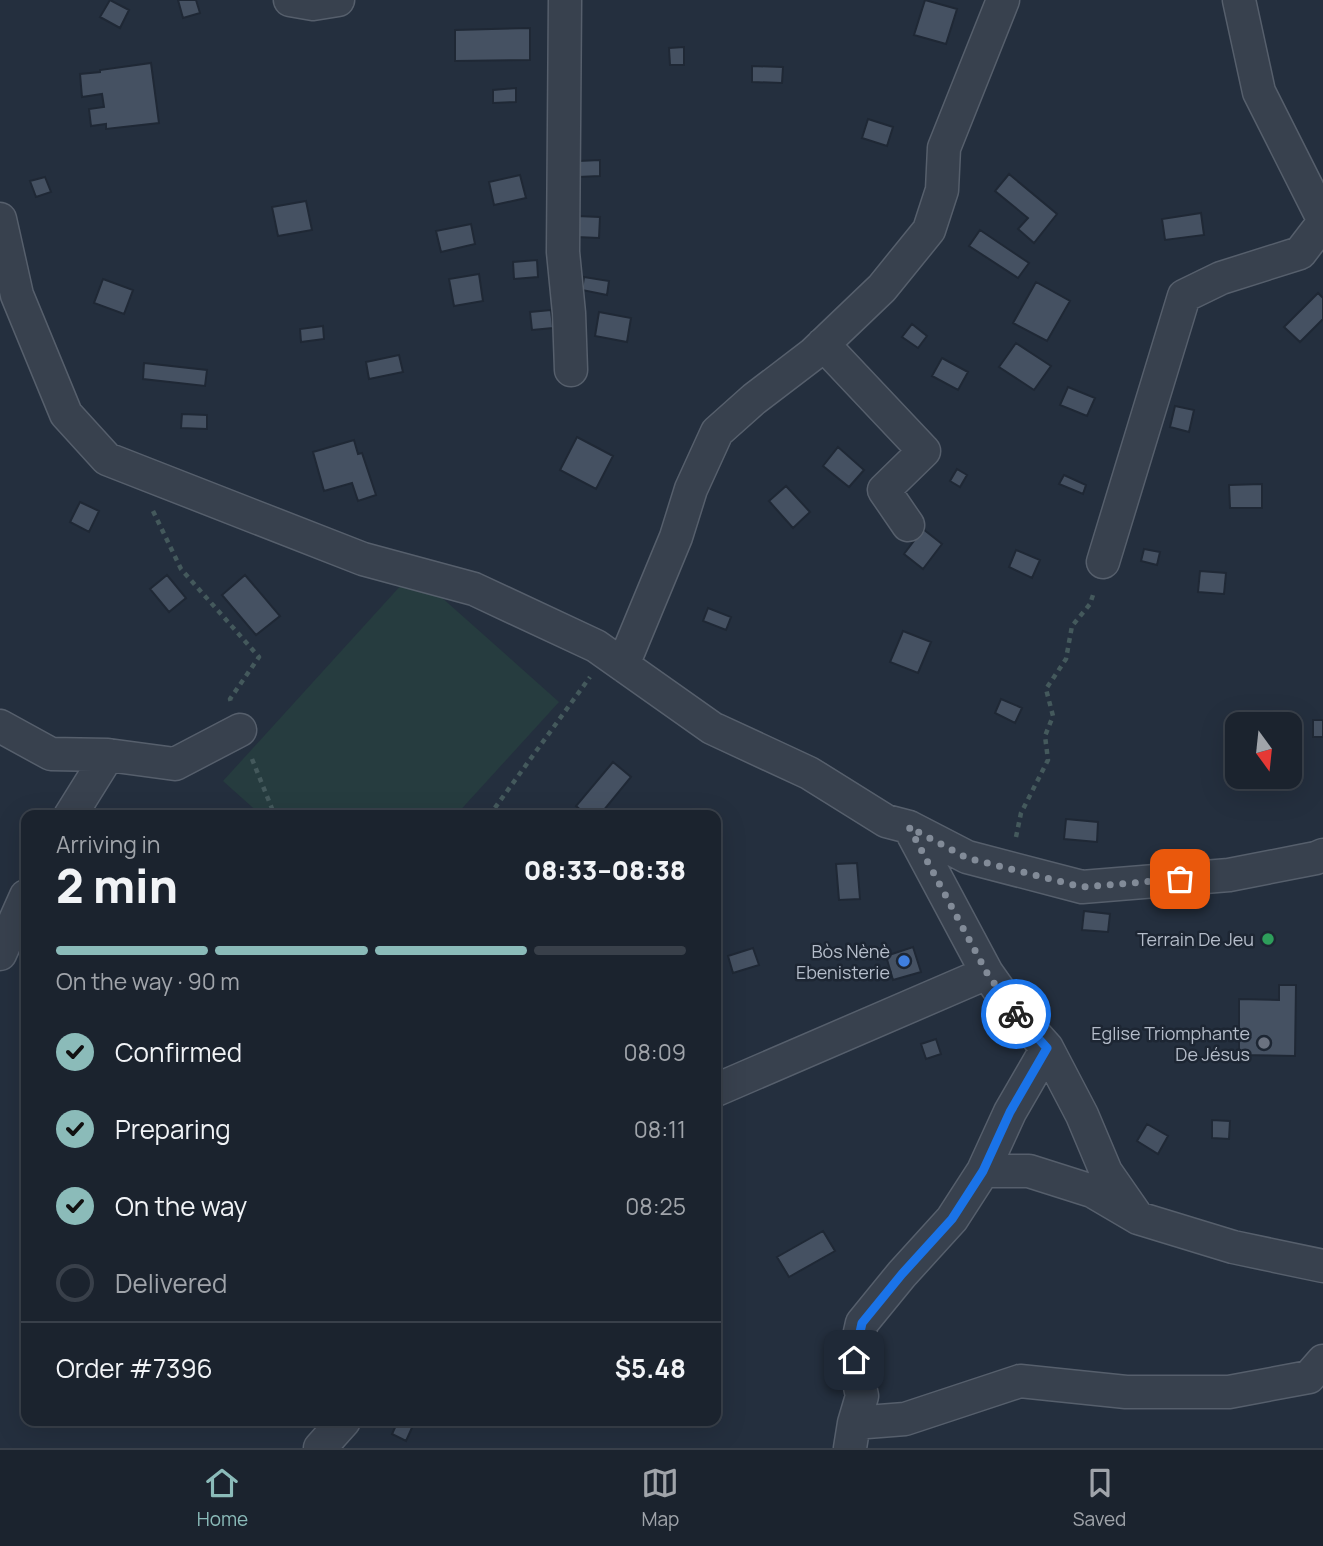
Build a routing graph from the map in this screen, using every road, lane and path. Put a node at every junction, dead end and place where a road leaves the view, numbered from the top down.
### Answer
1 (290, 0) edge
2 (338, 0) edge
3 (565, 0) edge
4 (1003, 0) edge
5 (1239, 0) edge
6 (0, 219) edge
7 (1323, 221) edge
8 (823, 344) junction
9 (571, 370) dead end
10 (133, 469) junction
11 (908, 525) dead end
12 (1103, 562) joint
13 (615, 659) junction
14 (0, 726) edge
15 (240, 730) junction
16 (108, 755) junction
17 (74, 810) edge
18 (273, 810) edge
19 (494, 810) edge
20 (909, 827) junction
21 (1323, 855) edge
22 (1008, 868) junction
23 (21, 907) edge
24 (0, 954) edge
25 (987, 973) junction
26 (1047, 1048) junction
27 (721, 1088) edge
28 (983, 1171) junction
29 (1138, 1218) junction
30 (1323, 1266) edge
31 (1323, 1361) edge
32 (340, 1426) edge
33 (852, 1435) edge
34 (320, 1448) edge

1 - 2 street
3 - 9 street
4 - 8 street
5 - 7 street
6 - 10 street
7 - 12 street
8 - 11 street
8 - 13 street
10 - 13 street
10 - 15 path
12 - 22 path
13 - 19 path
13 - 20 street
14 - 16 street
15 - 16 street
15 - 18 path
16 - 17 street
20 - 22 street
20 - 25 street
21 - 22 street
23 - 24 street
25 - 26 street
25 - 27 street
26 - 28 street
26 - 29 street
28 - 29 street
28 - 33 street
29 - 30 street
31 - 33 street
32 - 34 street

